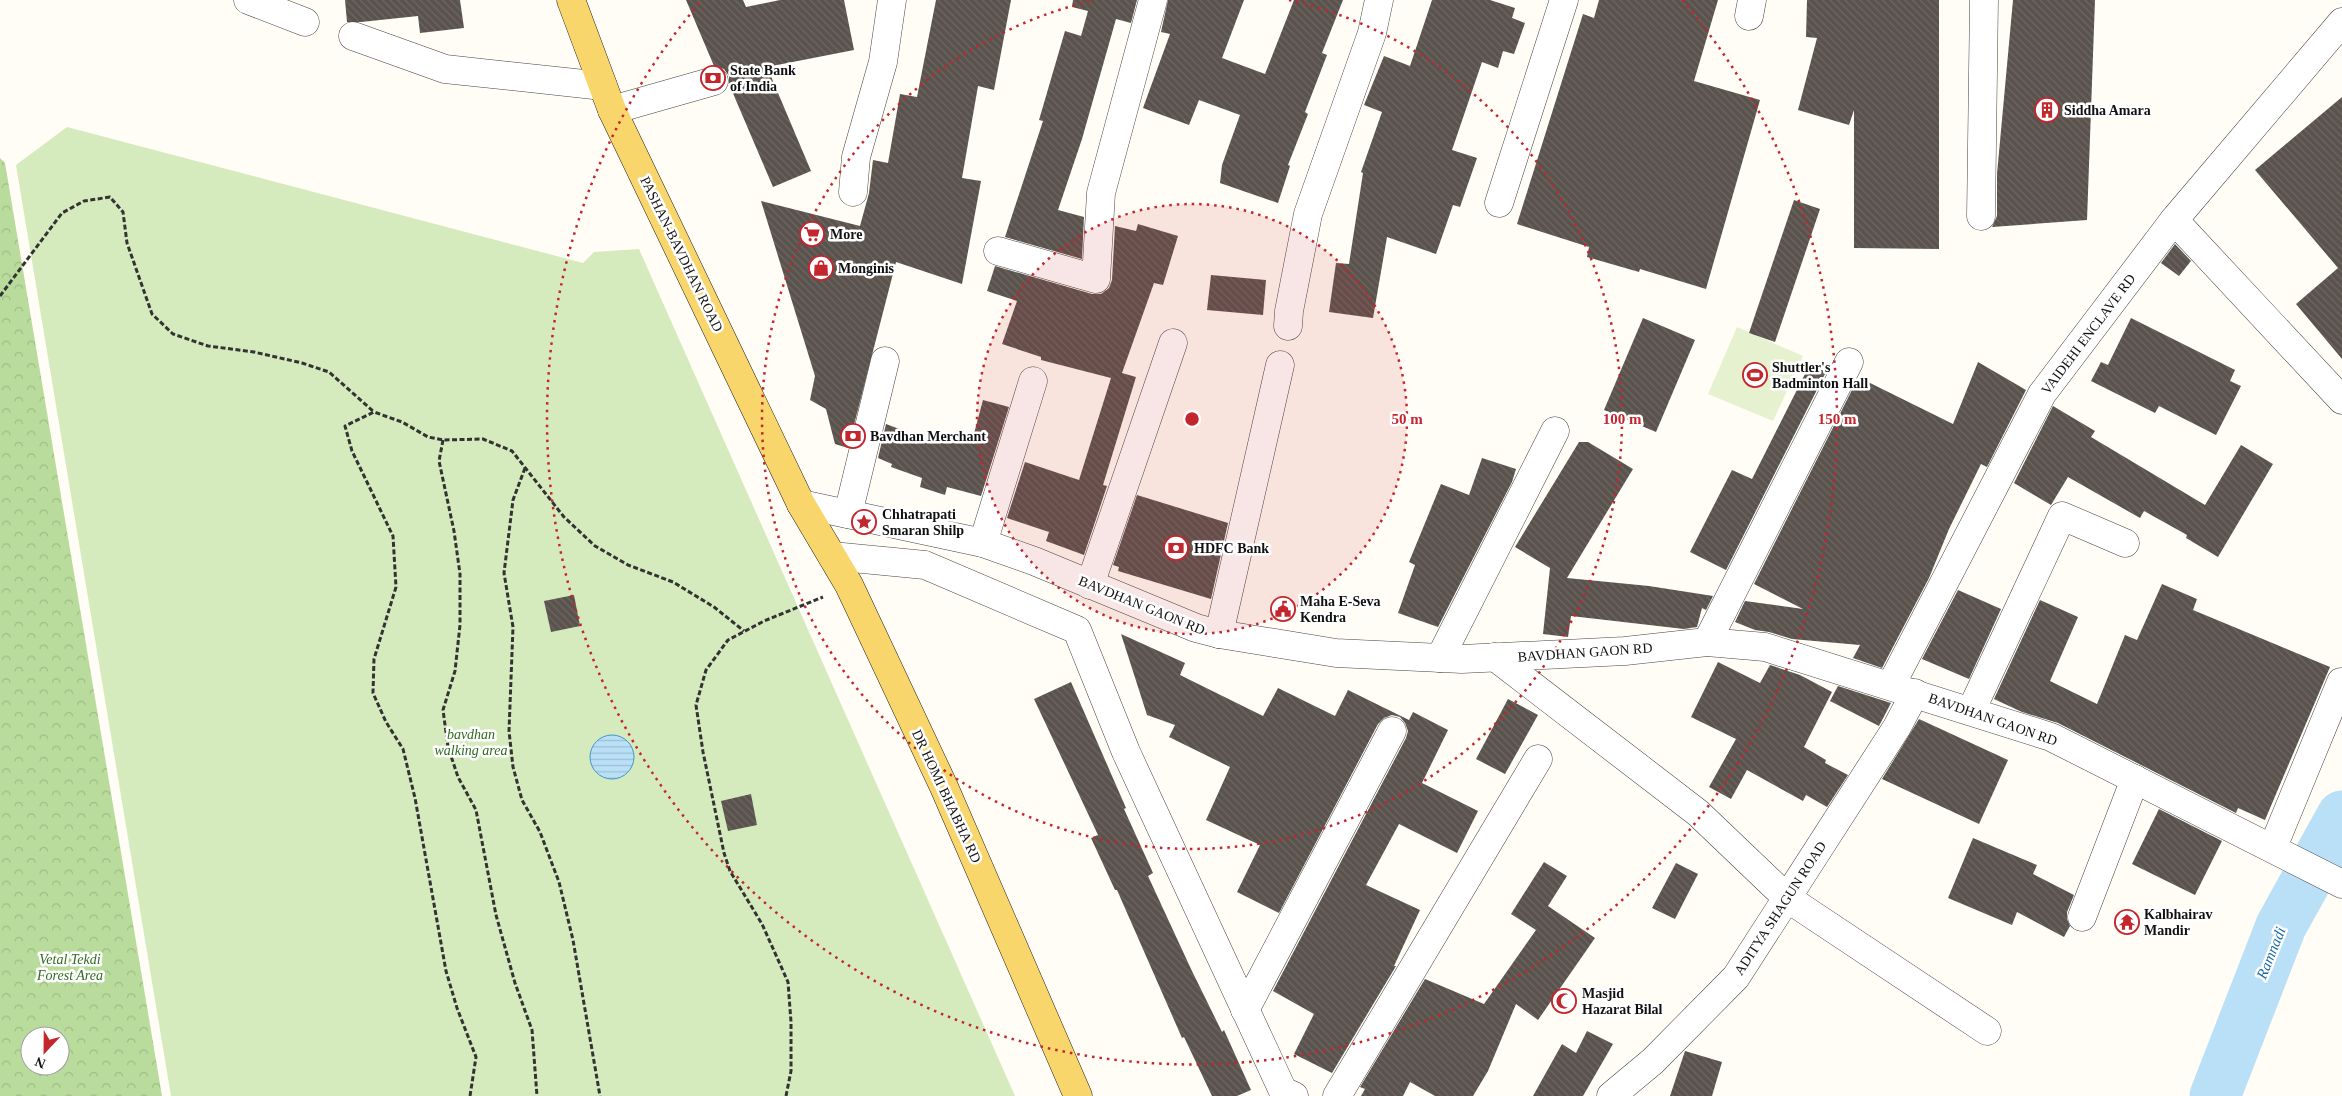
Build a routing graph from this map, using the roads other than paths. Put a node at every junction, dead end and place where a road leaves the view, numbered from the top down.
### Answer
1 (248, 0) edge
2 (572, 0) edge
3 (892, 0) edge
4 (1153, 0) edge
5 (1379, 0) edge
6 (1564, 0) edge
7 (1984, 0) edge
8 (305, 22) dead end
9 (2342, 22) edge
10 (353, 36) dead end
11 (714, 81) dead end
12 (608, 98) junction
13 (853, 192) dead end
14 (1499, 203) dead end
15 (1981, 216) dead end
16 (2174, 220) junction
17 (998, 251) dead end
18 (1288, 326) dead end
19 (1173, 343) dead end
20 (885, 361) dead end
21 (1849, 362) dead end
22 (1280, 365) dead end
23 (1033, 381) dead end
24 (2342, 400) edge
25 (1554, 431) dead end
26 (801, 504) junction
27 (848, 514) junction
28 (983, 543) junction
29 (2124, 543) dead end
30 (832, 556) junction
31 (1090, 585) junction
32 (1219, 634) junction
33 (1707, 642) junction
34 (1495, 657) junction
35 (1440, 658) junction
36 (2340, 682) dead end
37 (1903, 689) junction
38 (1972, 711) junction
39 (1392, 731) dead end
40 (1538, 759) dead end
41 (2135, 779) junction
42 (2281, 852) junction
43 (2342, 884) edge
44 (1787, 898) junction
45 (2082, 917) dead end
46 (1245, 1010) junction
47 (1987, 1031) dead end
48 (1078, 1096) edge
49 (1294, 1096) edge
50 (1337, 1096) edge
51 (1611, 1096) edge

1 - 8 street
2 - 12 main road, PASHAN-BAVDHAN ROAD
3 - 13 street
4 - 17 street
5 - 18 street
6 - 14 street
7 - 15 street
9 - 16 street, VAIDEHI ENCLAVE RD
10 - 12 street
11 - 12 street
12 - 26 main road, PASHAN-BAVDHAN ROAD
16 - 24 street
16 - 37 street, VAIDEHI ENCLAVE RD
19 - 31 street
20 - 27 street
21 - 33 street
22 - 32 street
23 - 28 street
25 - 35 street
26 - 27 street, BAVDHAN GAON RD
26 - 30 main road, DR HOMI BHABHA RD
27 - 28 street, BAVDHAN GAON RD
28 - 31 street, BAVDHAN GAON RD
29 - 38 street
30 - 46 street
30 - 48 main road, DR HOMI BHABHA RD
31 - 32 street, BAVDHAN GAON RD
32 - 35 street, BAVDHAN GAON RD
33 - 34 street, BAVDHAN GAON RD
33 - 37 street, BAVDHAN GAON RD
34 - 35 street, BAVDHAN GAON RD
34 - 44 street
36 - 42 street
37 - 38 street, BAVDHAN GAON RD
37 - 44 street, ADITYA SHAGUN ROAD
38 - 41 street, BAVDHAN GAON RD
39 - 46 street
40 - 50 street
41 - 42 street, BAVDHAN GAON RD
41 - 45 street
42 - 43 street, BAVDHAN GAON RD
44 - 47 street
44 - 51 street, ADITYA SHAGUN ROAD
46 - 49 street

